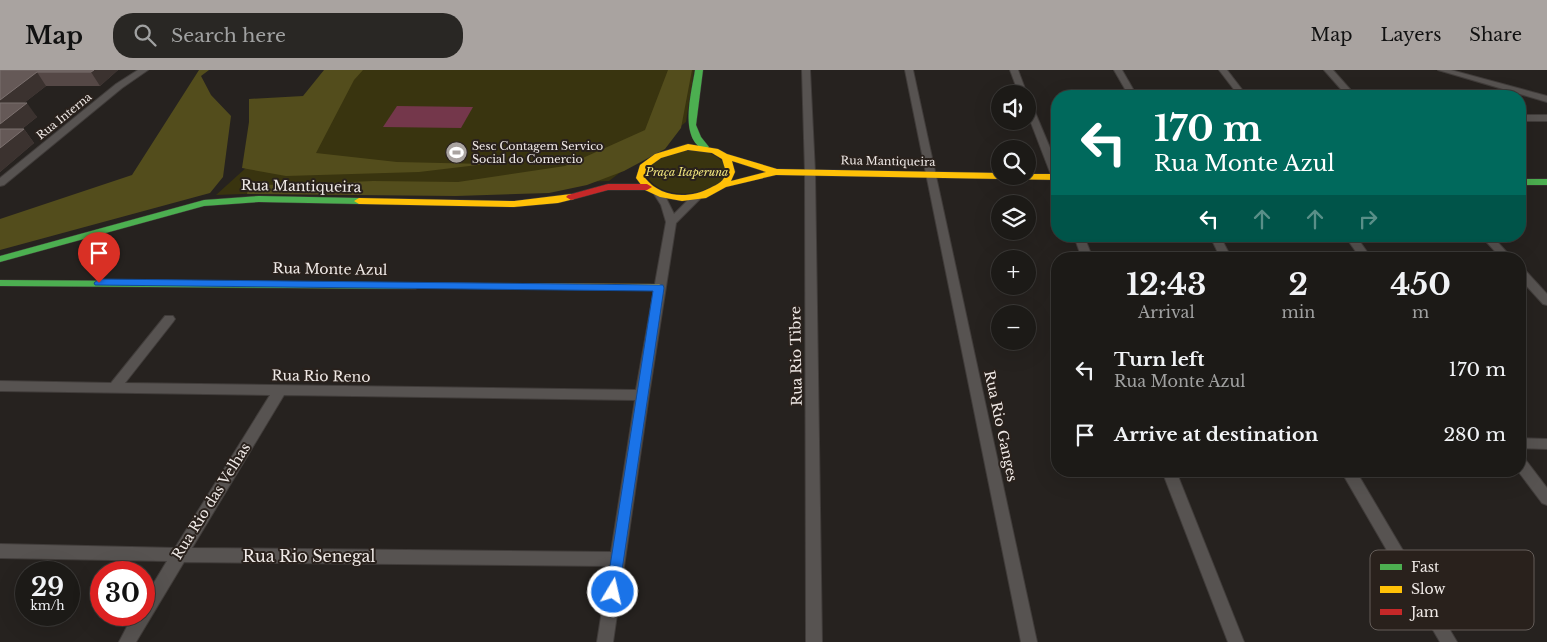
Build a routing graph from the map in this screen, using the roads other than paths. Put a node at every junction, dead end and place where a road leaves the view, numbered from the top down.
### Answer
1 (144, 70) edge
2 (699, 70) edge
3 (806, 70) edge
4 (909, 70) edge
5 (1014, 70) edge
6 (1118, 70) edge
7 (1223, 70) edge
8 (1328, 70) edge
9 (1442, 70) edge
10 (1020, 85) edge
11 (1130, 90) edge
12 (1238, 90) edge
13 (1346, 90) edge
14 (1514, 90) edge
15 (1526, 93) edge
16 (1547, 99) edge
17 (1526, 118) edge
18 (1547, 118) edge
19 (1036, 124) edge
20 (692, 125) junction
21 (705, 148) junction
22 (666, 152) junction
23 (724, 156) junction
24 (1051, 163) edge
25 (643, 165) junction
26 (776, 172) junction
27 (810, 172) junction
28 (931, 174) junction
29 (991, 176) edge
30 (1036, 177) edge
31 (1051, 178) edge
32 (0, 182) edge
33 (1526, 182) edge
34 (1547, 182) edge
35 (727, 184) junction
36 (608, 187) junction
37 (647, 187) junction
38 (660, 194) junction
39 (696, 198) junction
40 (671, 222) junction
41 (1492, 242) edge
42 (1501, 252) edge
43 (0, 260) edge
44 (1526, 278) edge
45 (0, 283) edge
46 (659, 288) junction
47 (1547, 301) edge
48 (170, 319) dead end
49 (0, 386) edge
50 (115, 387) junction
51 (280, 390) junction
52 (642, 395) junction
53 (1526, 444) edge
54 (1547, 444) edge
55 (1526, 471) edge
56 (1171, 477) edge
57 (1352, 477) edge
58 (1547, 498) edge
59 (1395, 550) edge
60 (0, 551) edge
61 (178, 555) junction
62 (618, 559) junction
63 (155, 594) edge
64 (136, 626) edge
65 (1442, 630) edge
66 (127, 642) edge
67 (605, 642) edge
68 (814, 642) edge
69 (1029, 642) edge
70 (1236, 642) edge
71 (1449, 642) edge

1 - 32 street, Rua Interna
2 - 20 street
3 - 27 street, Rua Rio Tibre
4 - 28 street, Rua Rio Ganges
5 - 10 street
6 - 11 street
7 - 12 street
8 - 13 street
9 - 14 street
15 - 16 street
17 - 18 street
19 - 24 street
20 - 21 street
20 - 22 street
21 - 22 street
21 - 23 street
22 - 25 street
23 - 26 street, Rua Mantiqueira
23 - 35 street
25 - 36 street, Rua Mantiqueira
25 - 37 street
26 - 27 street, Rua Mantiqueira
26 - 35 street, Rua Mantiqueira
27 - 28 street, Rua Mantiqueira
27 - 68 street, Rua Rio Tibre
28 - 29 street, Rua Mantiqueira
28 - 69 street, Rua Rio Ganges
30 - 31 street
33 - 34 street
35 - 39 street
36 - 37 street, Rua Mantiqueira
36 - 43 street, Rua Mantiqueira
37 - 38 street
38 - 39 street
38 - 40 street
39 - 40 street
40 - 46 street
41 - 42 street
44 - 47 street
45 - 46 street, Rua Monte Azul
46 - 52 street
48 - 50 street
49 - 50 street, Rua Rio Reno
50 - 51 street, Rua Rio Reno
51 - 52 street, Rua Rio Reno
51 - 61 street, Rua Rio das Velhas
52 - 62 street
53 - 54 street
55 - 58 street
56 - 70 street
57 - 59 street
60 - 61 street, Rua Rio Senegal
61 - 62 street, Rua Rio Senegal
61 - 63 street, Rua Rio das Velhas
62 - 67 street
64 - 66 street, Rua Rio das Velhas
65 - 71 street

